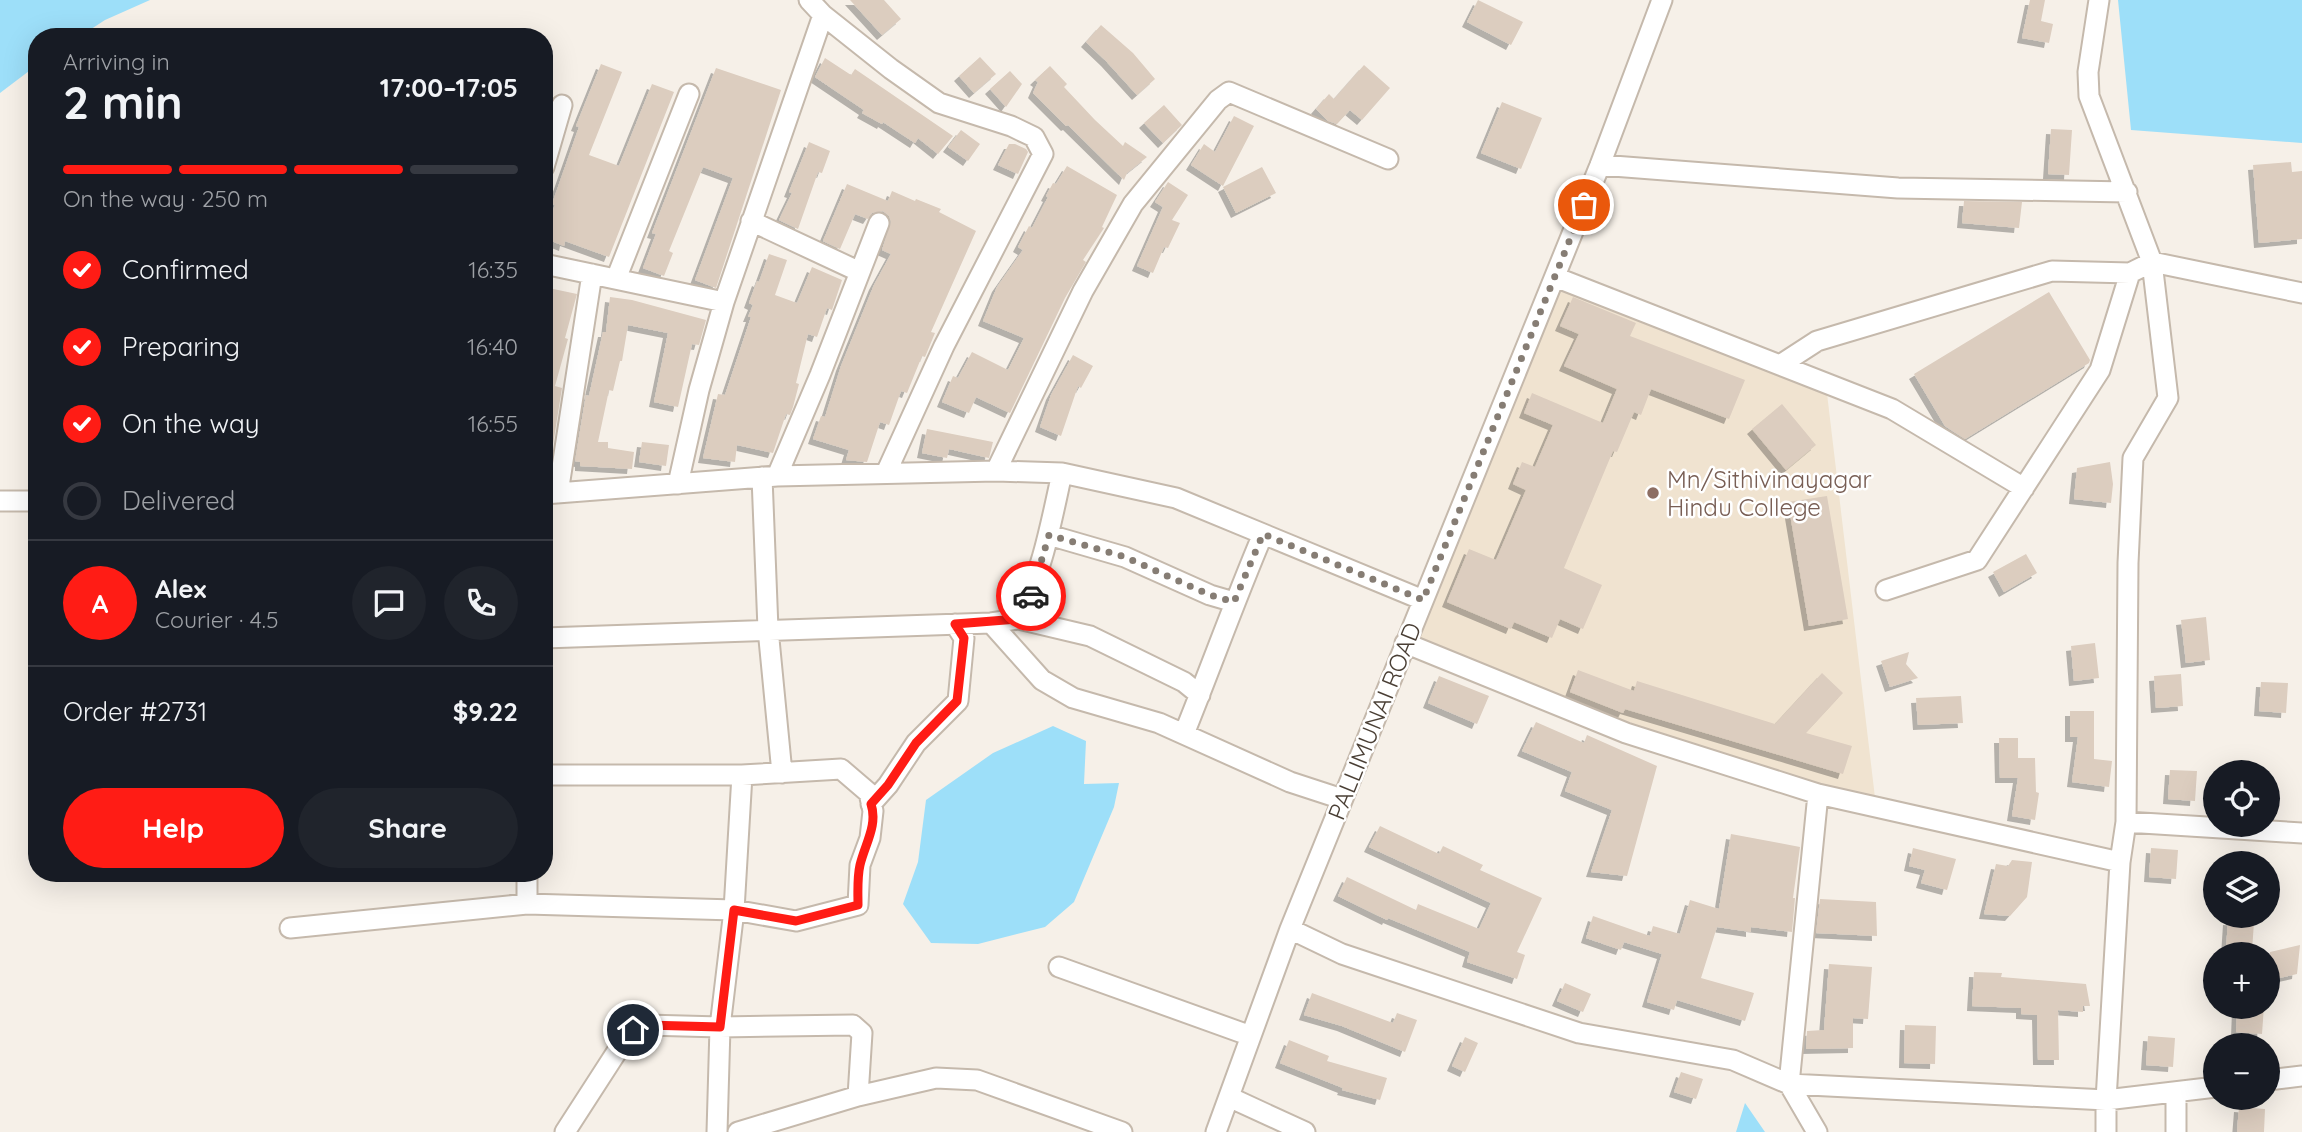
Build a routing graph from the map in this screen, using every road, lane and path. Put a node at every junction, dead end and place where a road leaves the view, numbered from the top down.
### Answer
1 (809, 0) edge
2 (1662, 0) edge
3 (2099, 0) edge
4 (823, 15) junction
5 (690, 94) dead end
6 (562, 105) dead end
7 (553, 136) edge
8 (1388, 159) dead end
9 (1600, 165) junction
10 (2127, 192) junction
11 (751, 222) junction
12 (879, 223) dead end
13 (2152, 262) junction
14 (553, 266) edge
15 (860, 272) junction
16 (2130, 273) junction
17 (592, 274) junction
18 (1555, 277) junction
19 (617, 279) junction
20 (2302, 293) edge
21 (724, 302) junction
22 (1780, 365) junction
23 (996, 471) junction
24 (886, 473) junction
25 (1062, 473) junction
26 (770, 477) junction
27 (553, 483) edge
28 (678, 484) junction
29 (2024, 488) junction
30 (553, 494) edge
31 (0, 500) edge
32 (28, 501) edge
33 (1263, 534) junction
34 (1049, 535) junction
35 (1886, 590) dead end
36 (1423, 600) junction
37 (1234, 602) junction
38 (1018, 619) junction
39 (990, 623) junction
40 (955, 624) junction
41 (768, 629) junction
42 (553, 638) edge
43 (1405, 643) junction
44 (1200, 695) junction
45 (1184, 733) junction
46 (782, 773) junction
47 (553, 775) edge
48 (742, 775) junction
49 (1818, 794) junction
50 (1342, 799) junction
51 (872, 807) junction
52 (2126, 822) junction
53 (2302, 833) edge
54 (2120, 862) junction
55 (527, 882) edge
56 (527, 904) junction
57 (734, 910) junction
58 (290, 928) dead end
59 (1290, 929) junction
60 (1059, 967) dead end
61 (720, 1027) junction
62 (1251, 1036) junction
63 (2302, 1076) edge
64 (2280, 1079) edge
65 (1788, 1084) junction
66 (2203, 1089) edge
67 (2176, 1092) junction
68 (858, 1097) junction
69 (1229, 1097) junction
70 (2106, 1100) junction
71 (565, 1132) edge
72 (717, 1132) edge
73 (738, 1132) edge
74 (1122, 1132) edge
75 (1216, 1132) edge
76 (1305, 1132) edge
77 (1817, 1132) edge
78 (2106, 1132) edge
79 (2176, 1132) edge

1 - 4 street
2 - 9 street, PALLIMUNAI ROAD
3 - 10 street
4 - 11 street
4 - 24 street
5 - 19 street
6 - 7 street
8 - 23 street
9 - 10 street
9 - 18 street, PALLIMUNAI ROAD
10 - 13 street
11 - 15 street
11 - 21 street
12 - 15 street
13 - 16 street
13 - 20 street
13 - 52 street
14 - 17 street
15 - 26 street
16 - 22 street
16 - 29 street
17 - 19 street
17 - 27 street
18 - 22 street
18 - 36 street, PALLIMUNAI ROAD
19 - 21 street
21 - 28 street
22 - 29 street
23 - 24 street
23 - 25 street
24 - 26 street
25 - 33 street
25 - 34 street
26 - 28 street
26 - 41 street
28 - 30 street
29 - 35 street
31 - 32 street
33 - 36 street
33 - 37 street
34 - 37 street
34 - 38 street
36 - 43 street, PALLIMUNAI ROAD
37 - 44 street
38 - 39 street
38 - 44 street
39 - 40 street
39 - 45 street
40 - 41 street
40 - 51 street
41 - 42 street
41 - 46 street
43 - 49 street
43 - 50 street, PALLIMUNAI ROAD
44 - 45 street
45 - 50 street
46 - 48 street
46 - 51 street
47 - 48 street
48 - 57 street
49 - 54 street
49 - 65 street
50 - 59 street, PALLIMUNAI ROAD
51 - 57 street
52 - 53 street
52 - 54 street
54 - 70 street
55 - 56 street
56 - 57 street
56 - 58 street
57 - 61 street
59 - 62 street, PALLIMUNAI ROAD
59 - 65 street
60 - 62 street
61 - 68 street
61 - 71 street
61 - 72 street
62 - 69 street, PALLIMUNAI ROAD
63 - 64 street
65 - 70 street
65 - 77 street
66 - 67 street
67 - 70 street
67 - 79 street
68 - 73 street
68 - 74 street
69 - 75 street, PALLIMUNAI ROAD
69 - 76 street
70 - 78 street

